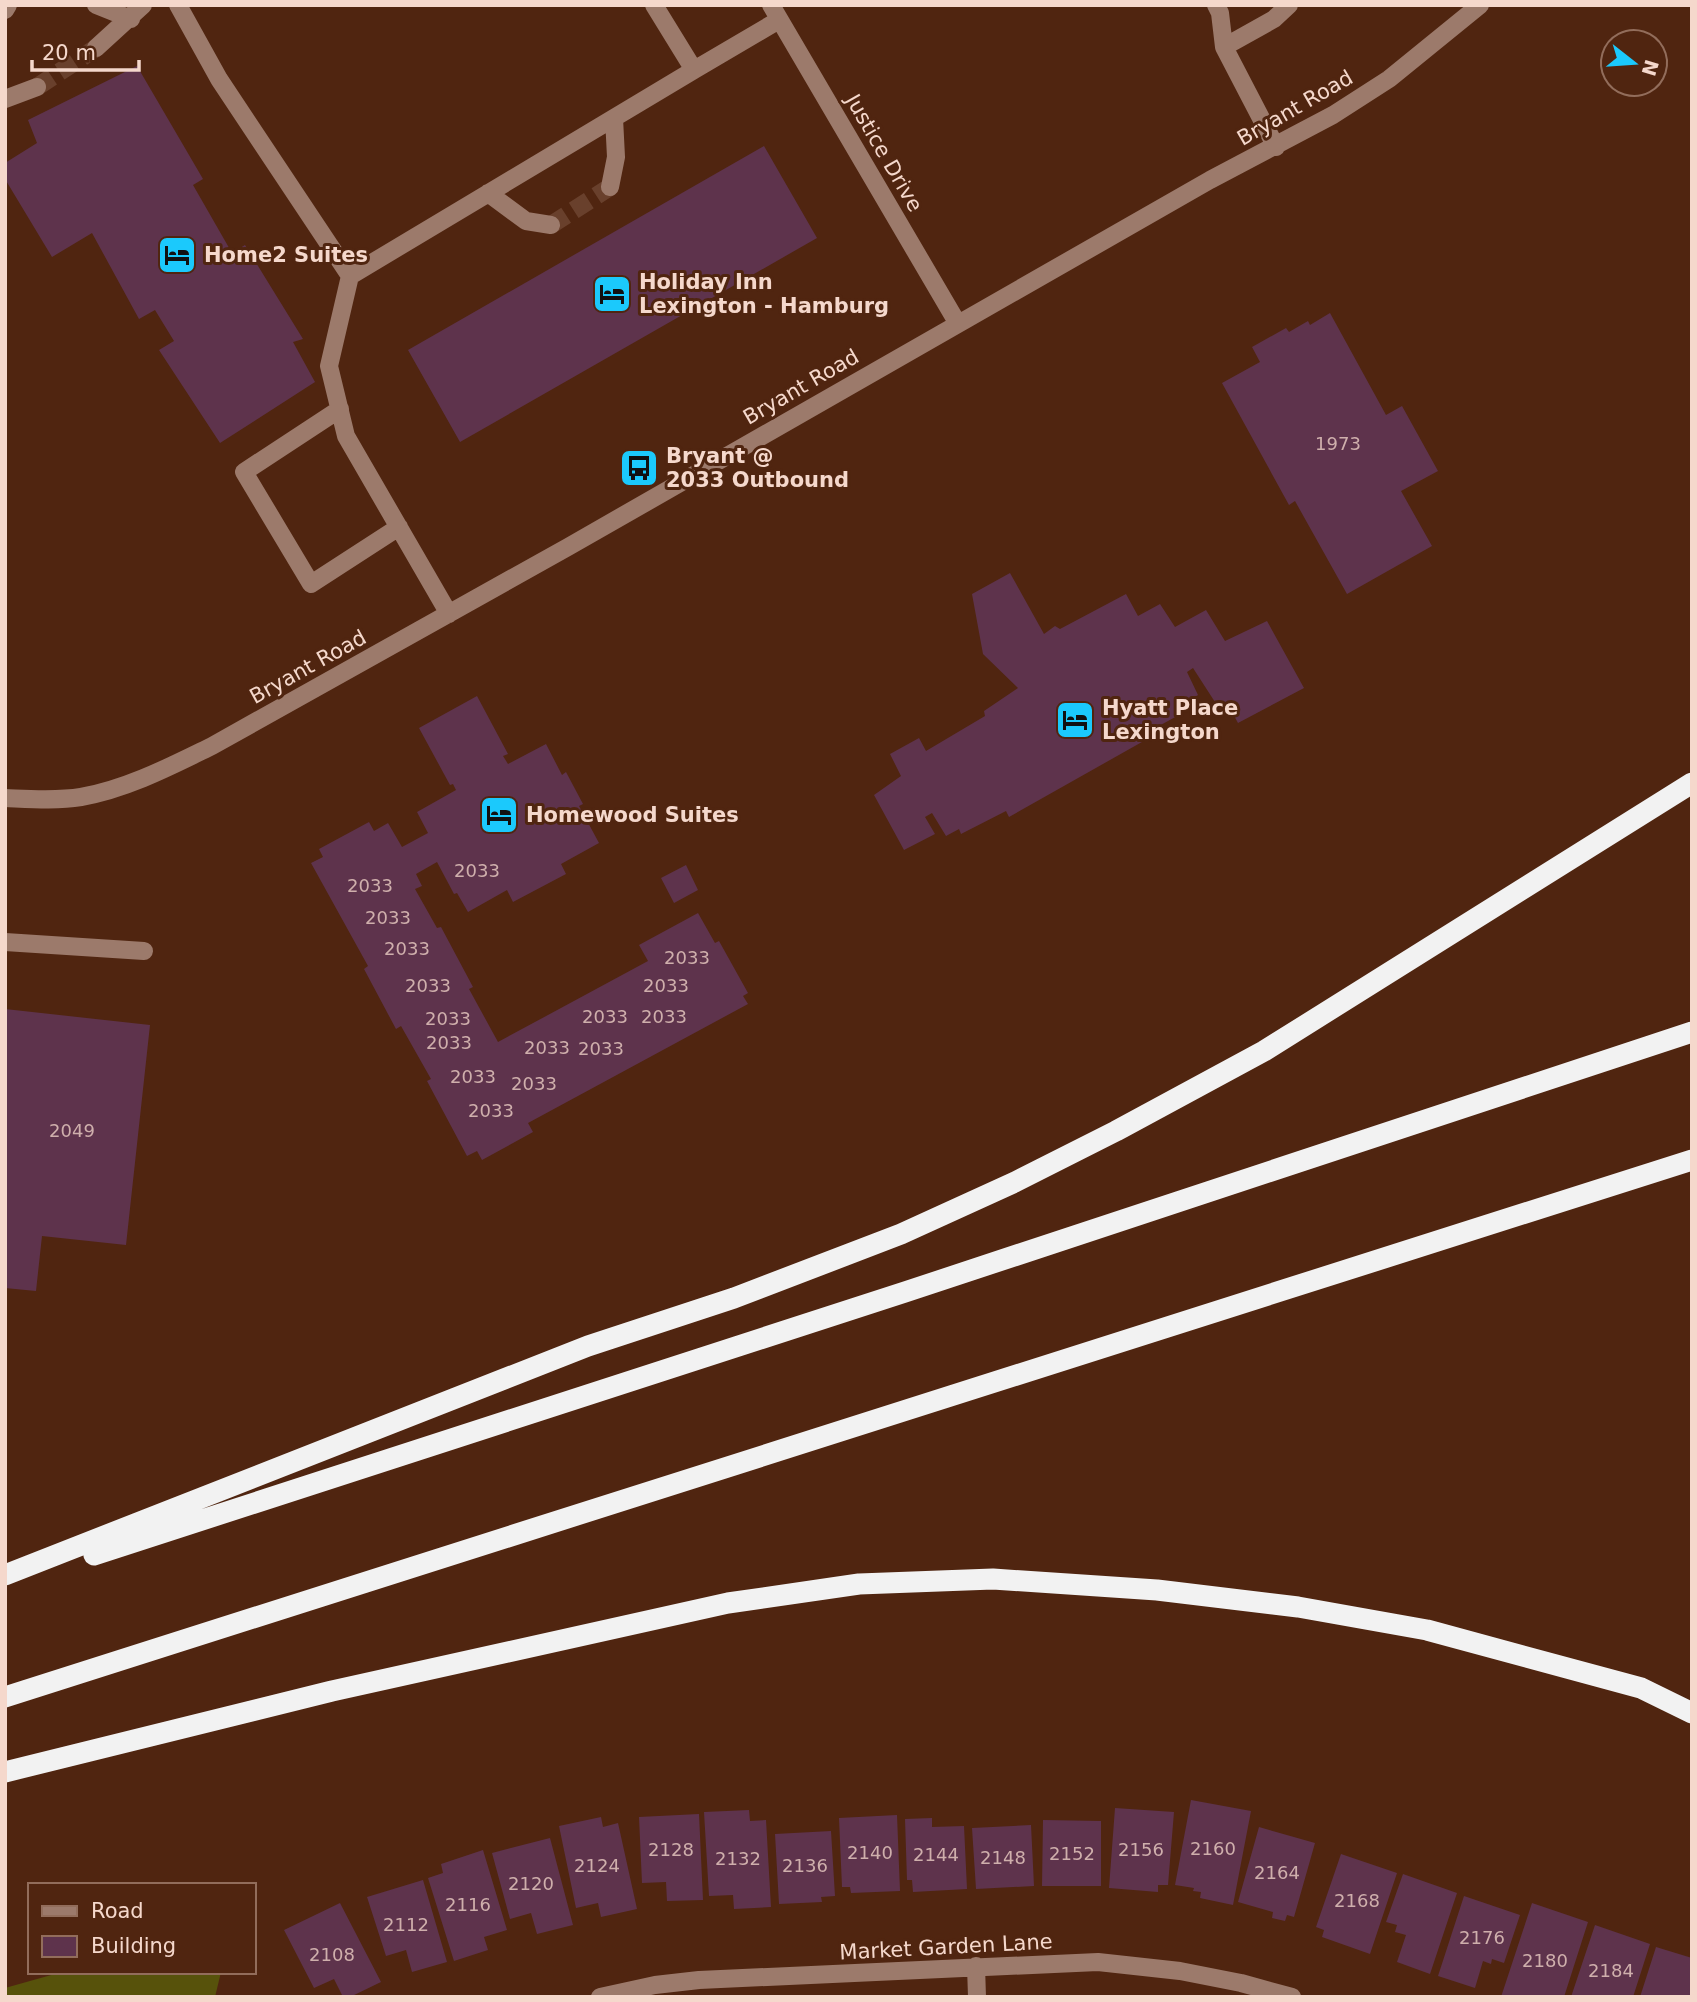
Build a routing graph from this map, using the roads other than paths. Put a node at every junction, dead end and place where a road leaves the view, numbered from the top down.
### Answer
1 (96, 5) edge
2 (143, 5) edge
3 (178, 5) edge
4 (654, 5) edge
5 (1216, 5) edge
6 (1289, 5) edge
7 (1480, 5) edge
8 (775, 13) edge
9 (131, 19) junction
10 (1224, 47) junction
11 (96, 48) tunnel mouth
12 (694, 70) junction
13 (37, 87) tunnel mouth
14 (5, 99) edge
15 (614, 118) junction
16 (1276, 147) junction
17 (610, 187) dead end
18 (488, 193) junction
19 (551, 225) dead end
20 (350, 276) junction
21 (958, 324) junction
22 (340, 409) junction
23 (399, 527) junction
24 (449, 614) junction
25 (1692, 783) edge
26 (5, 798) edge
27 (5, 942) edge
28 (144, 951) dead end
29 (1692, 1032) edge
30 (1692, 1160) edge
31 (5, 1575) edge
32 (5, 1583) edge
33 (5, 1696) edge
34 (1692, 1713) edge
35 (5, 1772) edge
36 (976, 1966) junction
37 (600, 1997) edge
38 (977, 1997) edge
39 (1292, 1997) edge

1 - 9 street
2 - 9 street
3 - 20 street
4 - 12 street
5 - 10 street
6 - 10 street
7 - 16 street, Bryant Road
8 - 12 street
8 - 21 street, Justice Drive
9 - 11 street
10 - 16 street
12 - 15 street
13 - 14 street
15 - 17 street
15 - 18 street
16 - 21 street, Bryant Road
18 - 19 street
18 - 20 street
20 - 22 street
21 - 24 street, Bryant Road
22 - 23 street
22 - 23 street
23 - 24 street
24 - 26 street, Bryant Road
25 - 31 highway
27 - 28 street
29 - 32 highway
30 - 33 highway
34 - 35 highway
36 - 37 street, Market Garden Lane
36 - 38 street
36 - 39 street, Market Garden Lane

